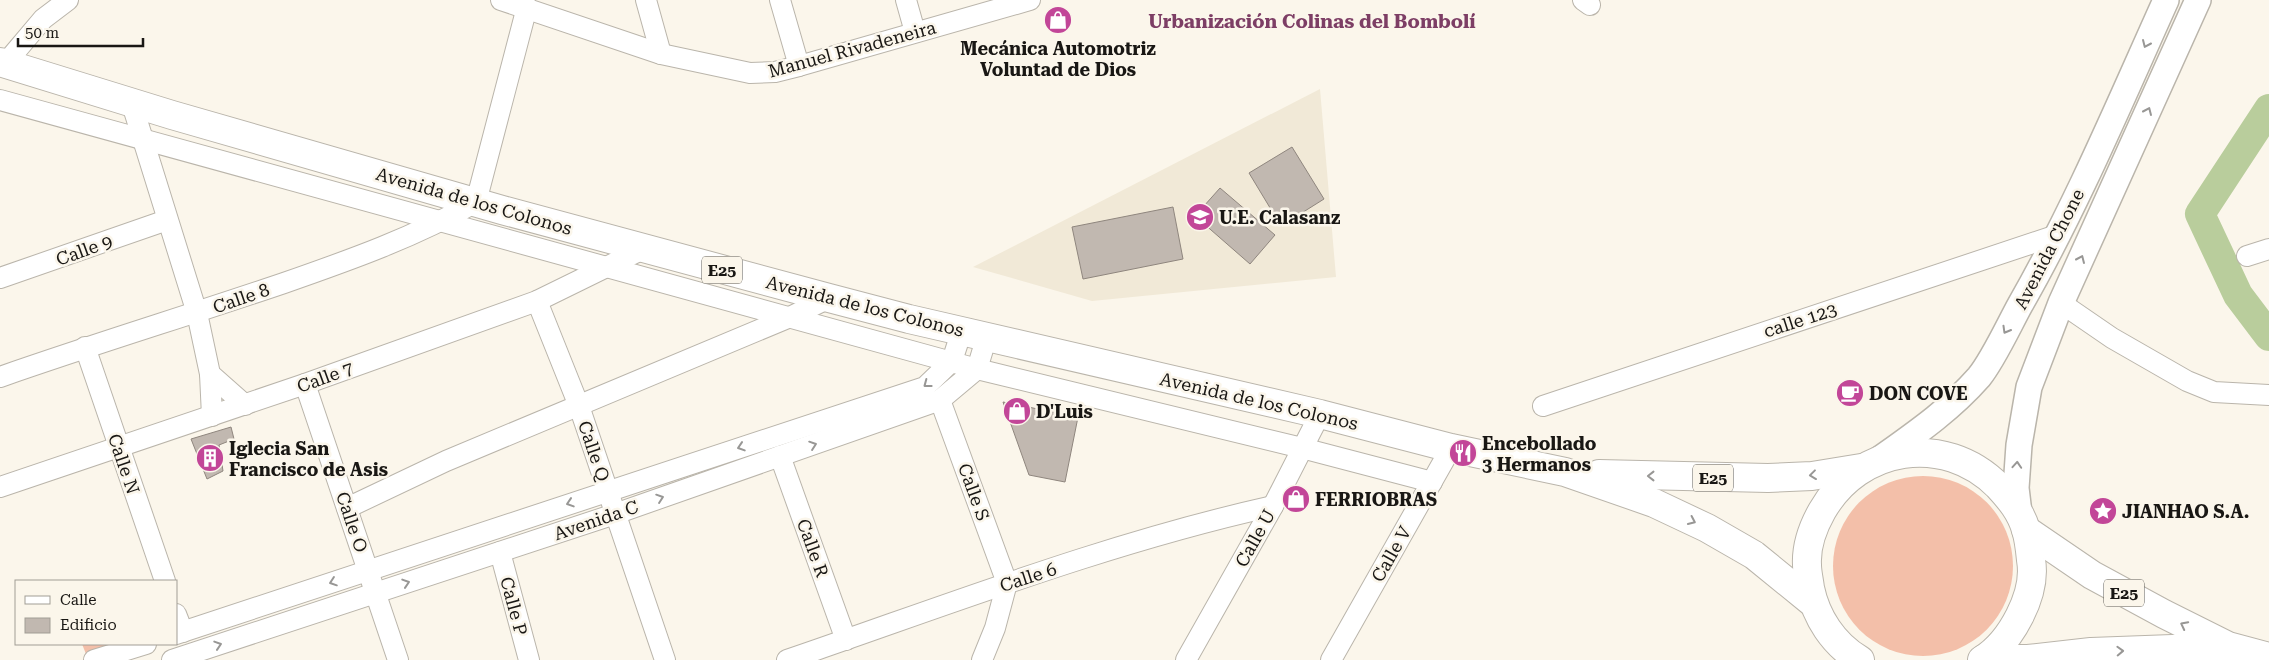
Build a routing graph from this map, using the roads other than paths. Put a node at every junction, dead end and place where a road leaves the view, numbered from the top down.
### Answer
1 (68, 0) edge
2 (501, 0) edge
3 (646, 0) edge
4 (780, 0) edge
5 (906, 0) edge
6 (1030, 0) edge
7 (2166, 0) edge
8 (2198, 0) edge
9 (527, 7) junction
10 (915, 32) junction
11 (661, 54) junction
12 (2, 63) edge
13 (799, 66) junction
14 (0, 100) edge
15 (130, 101) junction
16 (142, 140) junction
17 (476, 202) junction
18 (167, 220) junction
19 (444, 221) junction
20 (2057, 235) junction
21 (643, 249) junction
22 (2269, 249) edge
23 (2247, 256) dead end
24 (603, 267) junction
25 (0, 278) edge
26 (829, 298) junction
27 (537, 301) junction
28 (2061, 303) junction
29 (197, 313) junction
30 (790, 318) junction
31 (975, 333) junction
32 (85, 347) junction
33 (952, 361) junction
34 (977, 369) junction
35 (210, 374) junction
36 (0, 377) edge
37 (305, 384) junction
38 (2269, 395) edge
39 (940, 400) junction
40 (245, 405) junction
41 (579, 406) junction
42 (1543, 406) dead end
43 (1320, 414) junction
44 (212, 416) junction
45 (118, 448) junction
46 (1302, 448) junction
47 (1452, 448) junction
48 (780, 456) junction
49 (1870, 463) junction
50 (1565, 472) junction
51 (1432, 482) junction
52 (0, 487) edge
53 (607, 491) junction
54 (1273, 506) junction
55 (347, 508) junction
56 (615, 514) junction
57 (2023, 522) junction
58 (500, 552) junction
59 (368, 570) junction
60 (165, 580) edge
61 (1007, 583) junction
62 (376, 593) junction
63 (1813, 603) junction
64 (178, 627) edge
65 (1827, 631) junction
66 (846, 640) junction
67 (143, 645) edge
68 (2228, 646) junction
69 (2269, 657) edge
70 (185, 658) edge
71 (1983, 659) edge
72 (94, 660) edge
73 (398, 660) edge
74 (529, 660) edge
75 (665, 660) edge
76 (787, 660) edge
77 (982, 660) edge
78 (1186, 660) edge
79 (1331, 660) edge
80 (1826, 660) edge
81 (1860, 660) edge

1 - 12 street
2 - 9 street, Manuel Rivadeneira
3 - 11 street
4 - 13 street
5 - 10 street
6 - 10 street, Manuel Rivadeneira
7 -> 20 main road, Avenida Chone
28 -> 8 main road, Avenida Chone
9 - 11 street, Manuel Rivadeneira
9 - 17 street
10 - 13 street, Manuel Rivadeneira
11 - 13 street, Manuel Rivadeneira
12 - 15 highway, Avenida de los Colonos / E25
14 - 16 street
15 - 16 street
15 - 17 highway, Avenida de los Colonos / E25
16 - 18 street
16 - 19 street
17 - 19 street, Calle 8
17 - 21 highway, Avenida de los Colonos / E25
18 - 25 street, Calle 9
18 - 29 street
19 - 24 street
19 - 29 street, Calle 8
20 - 42 street, calle 123
20 -> 49 main road, Avenida Chone
21 - 24 street, Calle 7
21 - 26 highway, Avenida de los Colonos / E25
22 - 23 street
24 - 27 street, Calle 7
24 - 30 street
26 - 30 street
26 - 31 highway, Avenida de los Colonos / E25
27 - 37 street, Calle 7
27 - 41 street, Calle Q
28 - 38 street
57 -> 28 main road, Avenida Chone
29 - 32 street, Calle 8
29 - 35 street
30 - 33 street
30 - 41 street
31 - 33 street, Avenida C
31 - 34 street
31 - 43 highway, Avenida de los Colonos / E25
32 - 36 street, Calle 8
32 - 45 street, Calle N
33 - 34 street
33 -> 53 street, Avenida C
34 - 39 street, Avenida C
34 - 46 street
35 - 40 street
35 - 44 street
37 - 40 street, Calle 7
37 - 55 street, Calle O
48 -> 39 street, Avenida C
39 - 61 street, Calle S
40 - 44 street, Calle 7
41 - 53 street, Calle Q
41 - 55 street
43 - 46 street, Calle U
43 - 47 highway, Avenida de los Colonos / E25
44 - 45 street, Calle 7
45 - 52 street, Calle 7
45 - 60 street, Calle N
46 - 51 street
46 - 54 street, Calle U
47 - 50 highway, Avenida de los Colonos / E25
47 - 51 street, Calle V
56 -> 48 street, Avenida C
48 - 66 street, Calle R
49 -> 50 highway, Avenida de los Colonos / E25
49 - 57 highway, E25
49 - 63 highway, E25
50 -> 63 highway, Avenida de los Colonos / E25
51 - 79 street, Calle V
53 - 56 street, Calle Q
53 -> 59 street, Avenida C
54 - 61 street, Calle 6
54 - 78 street, Calle U
55 - 59 street, Calle O
56 - 58 street, Avenida C
56 - 75 street, Calle Q
68 -> 57 highway, E25
57 - 71 highway, E25
62 -> 58 street, Avenida C
58 - 74 street, Calle P
59 - 62 street, Calle O
59 -> 64 street, Avenida C
61 - 66 street, Calle 6
61 - 77 street
70 -> 62 street, Avenida C
62 - 73 street, Calle O
63 - 65 highway, E25
65 - 80 highway
65 - 81 highway, E25
66 - 76 street, Calle 6
67 - 72 street
68 - 69 highway, E25
71 -> 68 highway, E25

